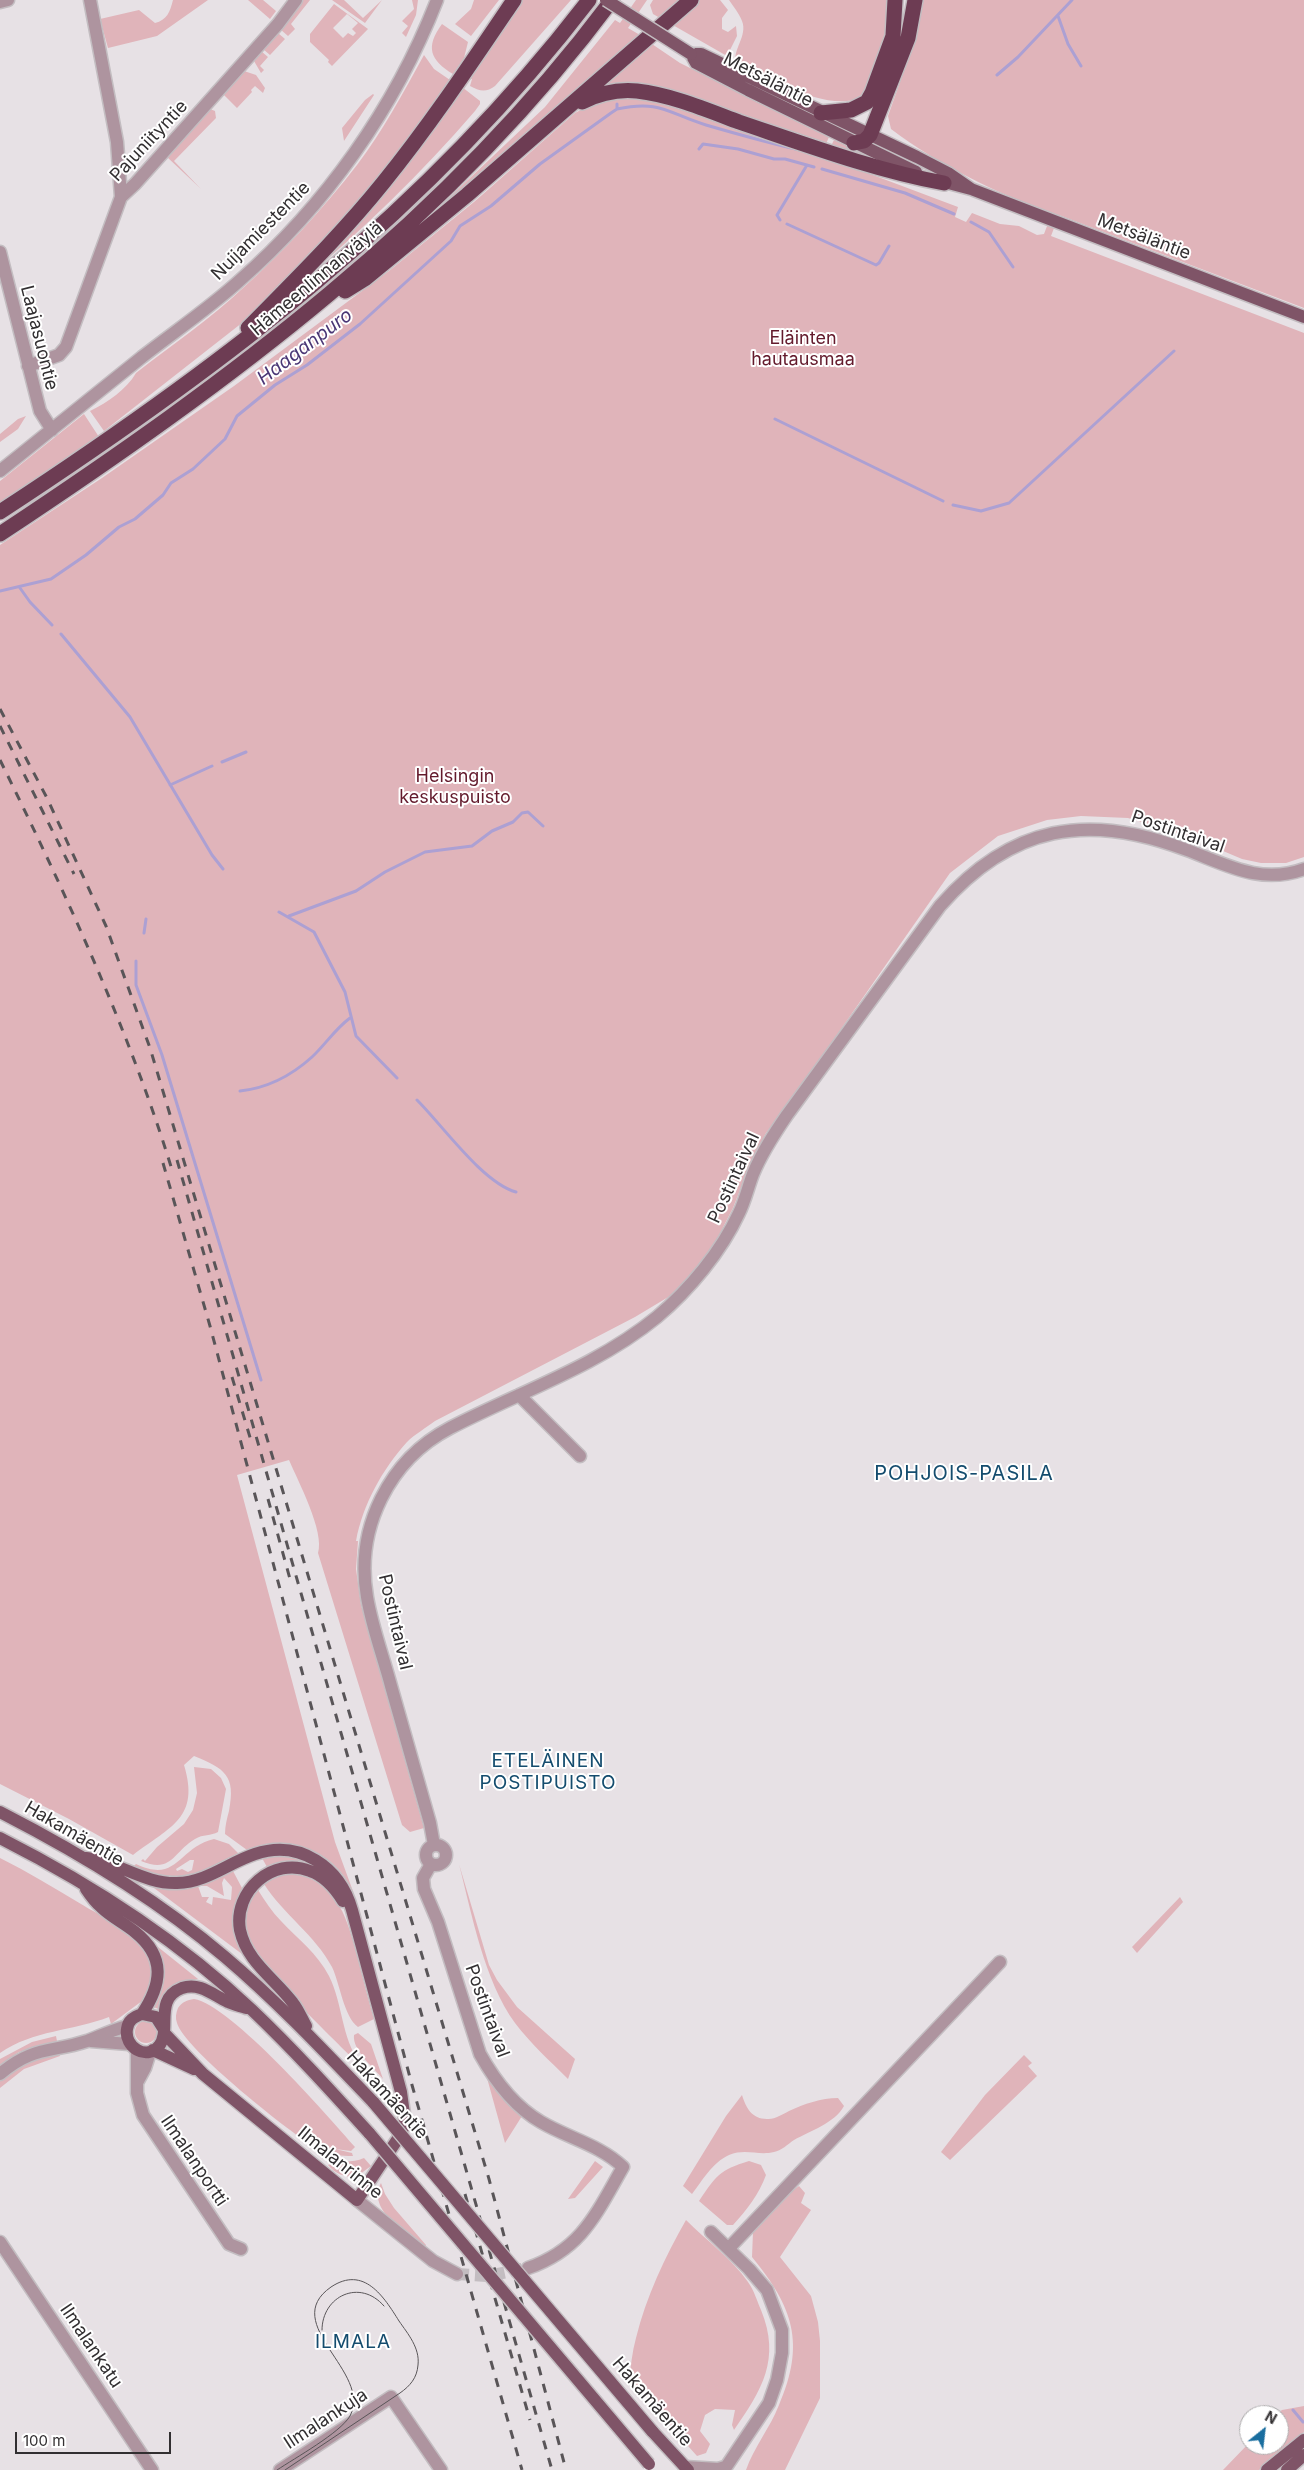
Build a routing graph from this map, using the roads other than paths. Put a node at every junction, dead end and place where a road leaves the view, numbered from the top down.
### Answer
1 (8, 0) edge
2 (90, 0) edge
3 (296, 0) edge
4 (437, 0) edge
5 (514, 0) edge
6 (589, 0) edge
7 (606, 0) edge
8 (612, 0) edge
9 (691, 0) edge
10 (895, 0) edge
11 (915, 0) edge
12 (0, 2) edge
13 (691, 54) junction
14 (569, 108) junction
15 (821, 113) junction
16 (870, 135) junction
17 (854, 142) junction
18 (944, 183) junction
19 (971, 189) junction
20 (121, 197) junction
21 (0, 252) edge
22 (306, 315) junction
23 (1304, 317) edge
24 (28, 366) junction
25 (212, 366) junction
26 (52, 430) junction
27 (0, 471) edge
28 (0, 512) edge
29 (0, 534) edge
30 (1304, 869) edge
31 (519, 1395) junction
32 (580, 1456) dead end
33 (0, 1812) edge
34 (0, 1838) edge
35 (86, 1858) junction
36 (79, 1881) junction
37 (356, 1928) junction
38 (1000, 1962) dead end
39 (251, 2009) junction
40 (142, 2014) junction
41 (127, 2026) junction
42 (164, 2030) junction
43 (312, 2037) junction
44 (86, 2041) junction
45 (142, 2049) junction
46 (0, 2074) edge
47 (203, 2074) junction
48 (357, 2200) junction
49 (711, 2232) dead end
50 (0, 2242) edge
51 (729, 2248) junction
52 (241, 2249) dead end
53 (528, 2268) tunnel mouth
54 (457, 2274) tunnel mouth
55 (1304, 2440) edge
56 (1304, 2455) edge
57 (652, 2467) edge
58 (686, 2468) edge
59 (725, 2468) edge
60 (152, 2470) edge
61 (280, 2470) edge
62 (440, 2470) edge
63 (1267, 2470) edge
64 (1287, 2470) edge

1 - 12 street
2 - 20 street
3 - 20 street, Pajuniityntie
4 - 26 street, Nuijamiestentie
5 - 25 highway
6 - 25 highway, Hämeenlinnanväylä
7 - 13 main road, Metsäläntie, bridge
8 - 22 highway, Hämeenlinnanväylä
9 - 14 highway
10 - 15 highway
11 - 16 highway
13 - 15 main road, Metsäläntie
13 - 17 main road, Metsäläntie
14 - 18 highway
14 - 22 highway
15 - 16 main road, Metsäläntie
16 - 17 highway
16 - 19 main road, Metsäläntie
17 - 18 main road, Metsäläntie
18 - 19 main road, Metsäläntie
19 - 23 main road, Metsäläntie
20 - 24 street, Pajuniityntie
21 - 24 street, Laajasuontie
22 - 29 highway, Hämeenlinnanväylä
24 - 26 street, Laajasuontie
25 - 28 highway, Hämeenlinnanväylä
26 - 27 street, Nuijamiestentie
30 - 31 street, Postintaival
31 - 32 street
31 - 53 street, Postintaival
33 - 35 main road, Hakamäentie
34 - 36 main road
35 - 37 main road
35 - 43 main road, Hakamäentie
36 - 39 main road
36 - 40 main road
37 - 43 main road
37 - 48 main road
38 - 51 street
39 - 42 main road
39 - 57 main road, bridge
40 - 41 main road
40 - 42 main road
41 - 44 street
41 - 45 main road
42 - 45 main road
42 - 47 main road, Ilmalanrinne
43 - 58 main road, Hakamäentie, bridge
44 - 45 street
44 - 46 street
45 - 47 main road, Ilmalanrinne
45 - 52 street, Ilmalanportti
47 - 48 main road, Ilmalanrinne
48 - 54 street, Ilmalanrinne
49 - 51 street
50 - 60 street, Ilmalankatu
51 - 59 street
55 - 63 main road
56 - 64 main road
58 - 59 street
61 - 62 street, Ilmalankuja

